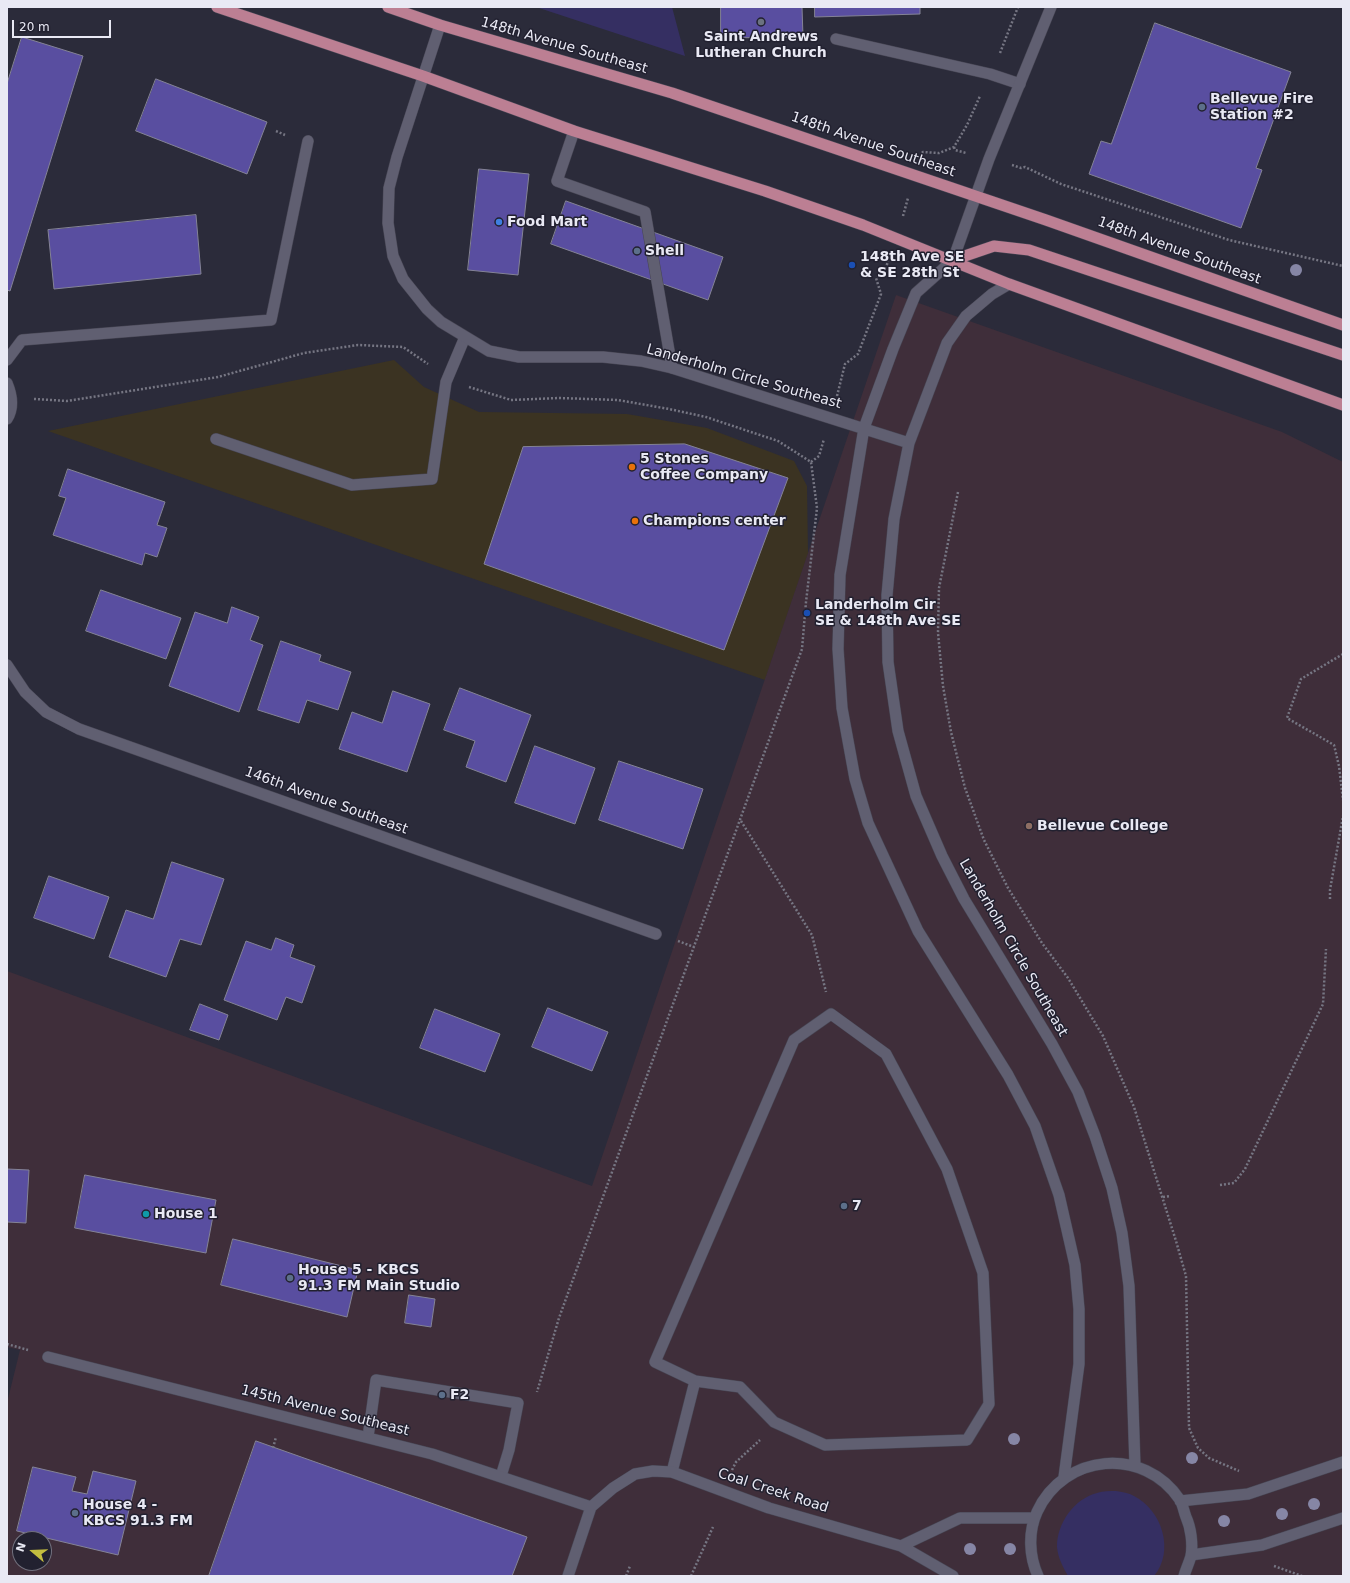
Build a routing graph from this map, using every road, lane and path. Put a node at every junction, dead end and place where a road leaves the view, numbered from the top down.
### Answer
1 (218, 7) edge
2 (388, 7) edge
3 (1051, 7) edge
4 (440, 25) junction
5 (836, 40) dead end
6 (423, 76) junction
7 (1020, 84) junction
8 (574, 131) junction
9 (308, 141) dead end
10 (954, 147) dead end
11 (955, 150) dead end
12 (1021, 168) dead end
13 (976, 196) junction
14 (953, 260) junction
15 (1343, 266) edge
16 (885, 272) dead end
17 (1009, 284) junction
18 (1343, 325) edge
19 (465, 337) junction
20 (1343, 355) edge
21 (7, 360) edge
22 (672, 368) junction
23 (843, 375) dead end
24 (448, 377) junction
25 (7, 383) edge
26 (12, 398) junction
27 (1343, 405) edge
28 (7, 419) edge
29 (864, 428) junction
30 (216, 439) dead end
31 (910, 443) junction
32 (819, 456) dead end
33 (812, 462) junction
34 (958, 492) dead end
35 (1343, 654) edge
36 (7, 665) edge
37 (1343, 800) edge
38 (1343, 816) edge
39 (740, 820) junction
40 (1330, 899) dead end
41 (656, 934) dead end
42 (1326, 949) dead end
43 (831, 1014) junction
44 (1220, 1185) dead end
45 (1170, 1196) dead end
46 (1163, 1198) junction
47 (48, 1357) dead end
48 (695, 1381) junction
49 (535, 1399) dead end
50 (774, 1422) junction
51 (368, 1437) junction
52 (1343, 1462) edge
53 (1135, 1466) junction
54 (732, 1471) dead end
55 (672, 1472) junction
56 (501, 1476) junction
57 (1064, 1477) junction
58 (1242, 1477) dead end
59 (1180, 1501) junction
60 (591, 1507) junction
61 (1034, 1518) junction
62 (1343, 1518) edge
63 (713, 1527) dead end
64 (901, 1546) junction
65 (1191, 1555) junction
66 (1267, 1564) dead end
67 (630, 1566) dead end
68 (568, 1576) edge
69 (626, 1576) edge
70 (691, 1576) edge
71 (953, 1576) edge
72 (1038, 1576) edge
73 (1184, 1576) edge
74 (1302, 1576) edge

1 - 6 main road
2 - 4 main road, 148th Avenue Southeast
3 - 7 street
4 - 6 street, Landerholm Circle Southeast
4 - 13 main road, 148th Avenue Southeast
5 - 7 street
6 - 8 main road
6 - 19 street, Landerholm Circle Southeast
7 - 13 street
8 - 14 main road
8 - 22 street
9 - 21 street
10 - 11 path
12 - 15 path
13 - 14 street
13 - 18 main road, 148th Avenue Southeast
14 - 17 main road
14 - 20 main road
14 - 29 street
16 - 23 path
17 - 27 main road
17 - 31 street
19 - 22 street, Landerholm Circle Southeast
19 - 24 street
22 - 29 street, Landerholm Circle Southeast
24 - 26 path
24 - 30 street
24 - 33 path
25 - 26 street
26 - 28 street
29 - 31 street, Landerholm Circle Southeast
29 - 57 street
31 - 53 street, Landerholm Circle Southeast
32 - 33 path
33 - 39 path
34 - 46 path
35 - 37 path
36 - 41 street, 146th Avenue Southeast
38 - 40 path
39 - 43 path
39 - 49 path
42 - 44 path
43 - 48 street
43 - 50 street
45 - 46 path
46 - 58 path
47 - 51 street, 145th Avenue Southeast
48 - 50 street
48 - 55 street
50 - 54 path
51 - 56 street, 145th Avenue Southeast
51 - 56 street
52 - 59 street
53 - 57 street
53 - 59 street
55 - 60 street, Coal Creek Road
55 - 64 street, Coal Creek Road
56 - 60 street, 145th Avenue Southeast
57 - 61 street
59 - 65 street
60 - 68 street
61 - 64 street
61 - 72 street
62 - 65 street
63 - 70 path
64 - 71 street, Coal Creek Road
65 - 73 street
66 - 74 path
67 - 69 path

